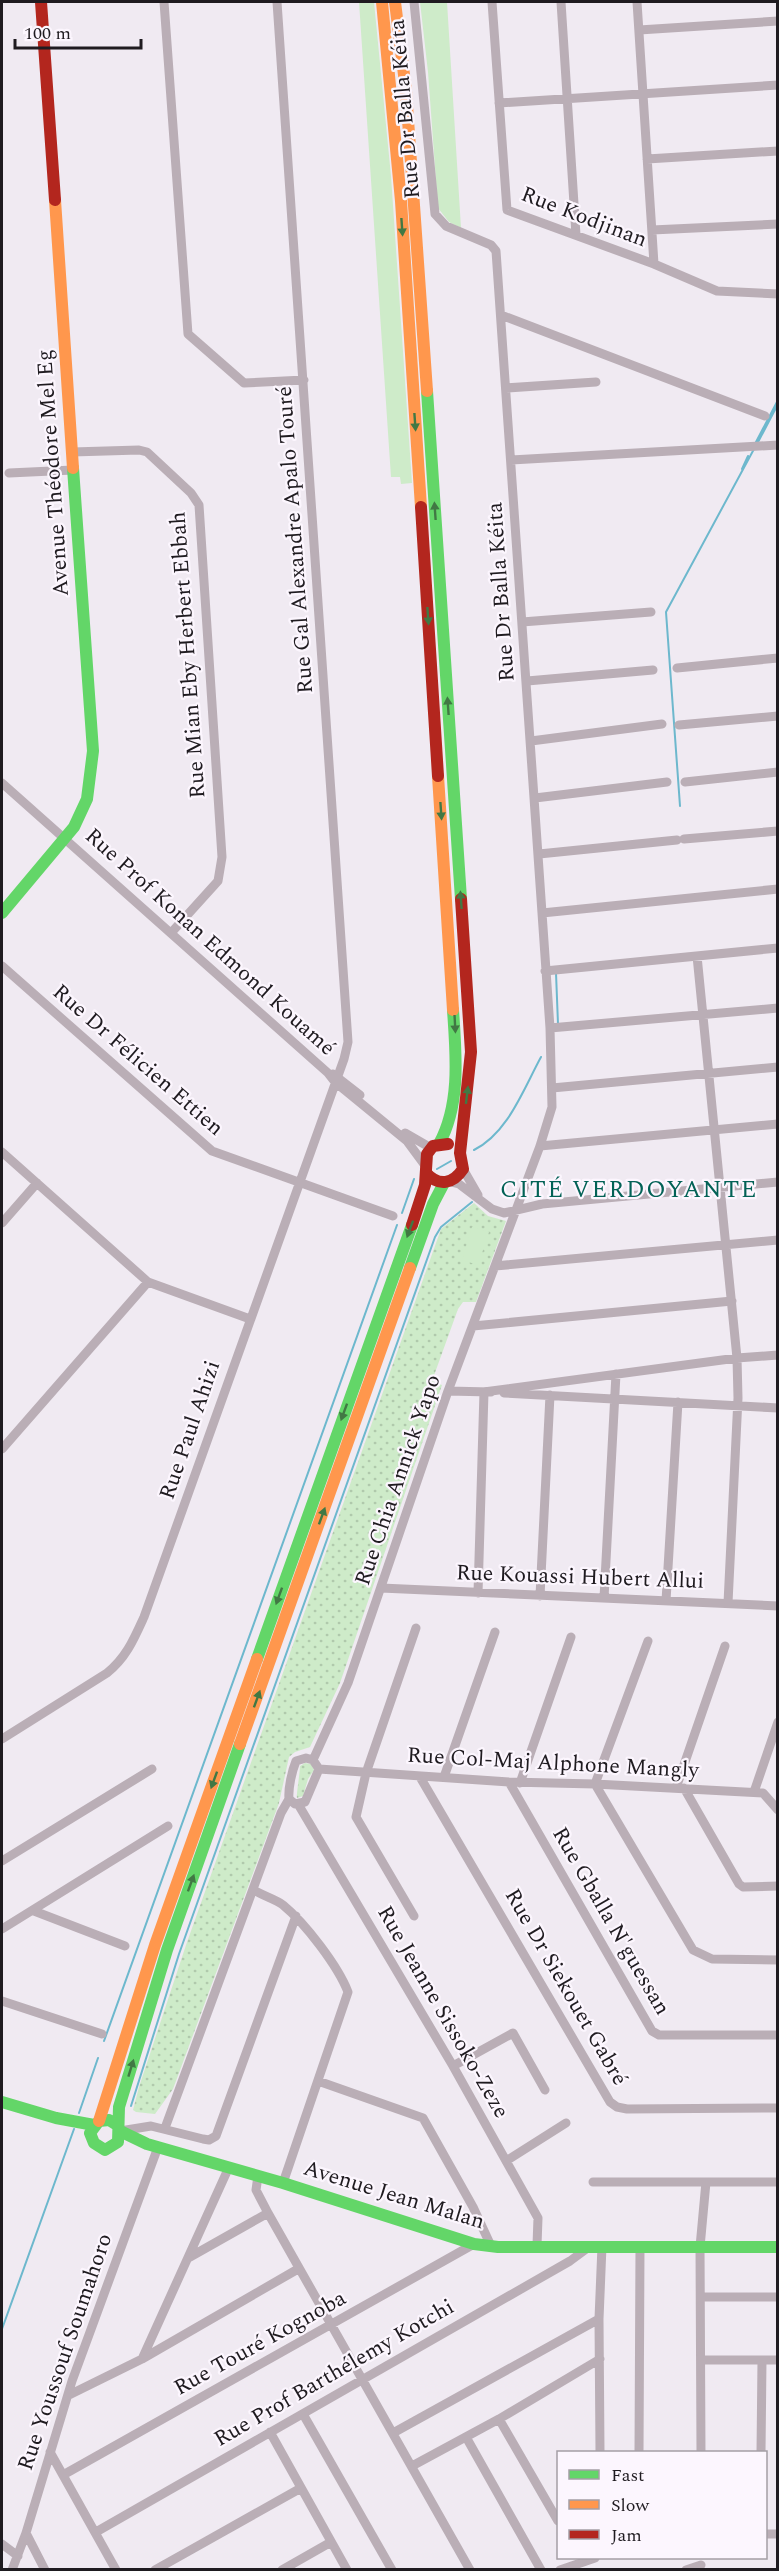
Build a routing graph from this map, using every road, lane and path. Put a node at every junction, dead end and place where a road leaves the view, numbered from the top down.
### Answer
1 (41, 2) edge
2 (164, 2) edge
3 (277, 2) edge
4 (382, 2) edge
5 (395, 2) edge
6 (414, 2) edge
7 (492, 2) edge
8 (561, 2) edge
9 (637, 2) edge
10 (777, 21) edge
11 (639, 30) junction
12 (777, 86) edge
13 (643, 94) junction
14 (567, 99) junction
15 (499, 103) junction
16 (777, 151) edge
17 (647, 159) junction
18 (777, 224) edge
19 (652, 230) junction
20 (576, 235) junction
21 (654, 264) junction
22 (777, 294) edge
23 (501, 315) junction
24 (304, 380) junction
25 (596, 382) dead end
26 (506, 388) junction
27 (765, 416) dead end
28 (777, 445) edge
29 (72, 452) junction
30 (511, 460) junction
31 (73, 470) junction
32 (9, 473) dead end
33 (651, 612) dead end
34 (522, 622) junction
35 (777, 658) edge
36 (677, 668) dead end
37 (653, 670) dead end
38 (527, 681) junction
39 (777, 716) edge
40 (662, 724) dead end
41 (679, 725) dead end
42 (531, 741) junction
43 (777, 772) edge
44 (667, 782) dead end
45 (686, 782) dead end
46 (2, 783) edge
47 (535, 798) junction
48 (777, 831) edge
49 (65, 839) junction
50 (539, 854) junction
51 (777, 889) edge
52 (2, 913) edge
53 (542, 913) junction
54 (171, 933) junction
55 (777, 948) edge
56 (697, 956) junction
57 (2, 966) edge
58 (545, 971) junction
59 (777, 1008) edge
60 (702, 1014) junction
61 (551, 1033) junction
62 (544, 1048) dead end
63 (777, 1067) edge
64 (708, 1073) junction
65 (334, 1077) junction
66 (552, 1088) junction
67 (777, 1124) edge
68 (715, 1131) junction
69 (435, 1146) junction
70 (540, 1146) junction
71 (2, 1152) edge
72 (460, 1153) junction
73 (425, 1168) junction
74 (463, 1169) junction
75 (448, 1182) junction
76 (777, 1182) edge
77 (37, 1183) junction
78 (300, 1184) junction
79 (721, 1187) junction
80 (483, 1202) junction
81 (514, 1211) junction
82 (393, 1216) dead end
83 (2, 1223) edge
84 (777, 1240) edge
85 (727, 1245) junction
86 (495, 1266) junction
87 (148, 1282) junction
88 (732, 1301) junction
89 (250, 1319) junction
90 (473, 1326) junction
91 (777, 1355) edge
92 (737, 1358) junction
93 (616, 1374) junction
94 (448, 1390) junction
95 (484, 1392) junction
96 (550, 1395) junction
97 (614, 1398) junction
98 (678, 1402) junction
99 (737, 1406) junction
100 (777, 1408) edge
101 (2, 1449) edge
102 (381, 1588) junction
103 (478, 1593) junction
104 (540, 1596) junction
105 (604, 1598) junction
106 (666, 1600) junction
107 (728, 1603) junction
108 (777, 1606) edge
109 (416, 1628) dead end
110 (495, 1632) dead end
111 (570, 1637) dead end
112 (648, 1641) dead end
113 (725, 1646) dead end
114 (777, 1722) edge
115 (2, 1739) edge
116 (313, 1760) junction
117 (152, 1769) dead end
118 (319, 1769) junction
119 (366, 1773) junction
120 (420, 1777) junction
121 (444, 1778) junction
122 (508, 1782) junction
123 (520, 1783) junction
124 (595, 1784) junction
125 (680, 1788) junction
126 (754, 1792) junction
127 (289, 1799) junction
128 (298, 1804) junction
129 (777, 1810) edge
130 (168, 1826) dead end
131 (2, 1861) edge
132 (777, 1886) edge
133 (254, 1890) junction
134 (34, 1911) junction
135 (296, 1916) junction
136 (414, 1916) dead end
137 (2, 1929) edge
138 (124, 1946) dead end
139 (777, 1960) edge
140 (2, 2001) edge
141 (102, 2034) dead end
142 (777, 2035) edge
143 (453, 2066) junction
144 (318, 2080) junction
145 (545, 2090) dead end
146 (2, 2102) edge
147 (777, 2108) edge
148 (56, 2118) junction
149 (567, 2122) dead end
150 (96, 2123) junction
151 (118, 2128) junction
152 (165, 2128) junction
153 (90, 2139) junction
154 (116, 2146) junction
155 (152, 2146) junction
156 (506, 2161) junction
157 (229, 2167) junction
158 (258, 2175) junction
159 (777, 2181) edge
160 (593, 2182) dead end
161 (706, 2182) junction
162 (283, 2183) junction
163 (268, 2213) junction
164 (474, 2244) junction
165 (537, 2245) junction
166 (596, 2245) junction
167 (491, 2246) junction
168 (640, 2247) junction
169 (700, 2247) junction
170 (777, 2247) edge
171 (190, 2257) junction
172 (298, 2269) junction
173 (701, 2296) junction
174 (777, 2297) edge
175 (599, 2319) junction
176 (331, 2326) junction
177 (142, 2359) junction
178 (600, 2359) junction
179 (701, 2360) junction
180 (762, 2360) junction
181 (777, 2360) edge
182 (362, 2379) junction
183 (69, 2395) junction
184 (303, 2414) junction
185 (499, 2419) junction
186 (270, 2432) junction
187 (393, 2433) junction
188 (466, 2437) junction
189 (600, 2451) edge
190 (639, 2451) edge
191 (701, 2451) edge
192 (761, 2451) edge
193 (50, 2452) junction
194 (412, 2466) junction
195 (63, 2475) junction
196 (302, 2488) junction
197 (557, 2519) edge
198 (96, 2532) junction
199 (26, 2533) junction
200 (331, 2542) junction
201 (2, 2544) edge
202 (18, 2556) junction
203 (581, 2560) edge
204 (701, 2564) edge
205 (12, 2570) edge
206 (45, 2570) edge
207 (116, 2570) edge
208 (155, 2570) edge
209 (282, 2570) edge
210 (347, 2570) edge
211 (392, 2570) edge
212 (470, 2570) edge
213 (541, 2570) edge
214 (560, 2570) edge
215 (686, 2570) edge

1 - 29 main road, Avenue Théodore Mel Eg
2 - 24 street
3 - 24 street, Rue Gal Alexandre Apalo Touré
4 -> 69 main road
72 -> 5 main road
6 - 23 street, Rue Dr Balla Kéita
7 - 15 street, Rue Kodjinan
8 - 14 street
9 - 11 street
10 - 11 street
11 - 13 street
12 - 13 street
13 - 14 street
13 - 17 street
14 - 15 street
14 - 20 street
15 - 20 street, Rue Kodjinan
16 - 17 street
17 - 19 street
18 - 19 street
19 - 21 street
20 - 21 street, Rue Kodjinan
21 - 22 street, Rue Kodjinan
23 - 26 street, Rue Dr Balla Kéita
23 - 27 street
24 - 65 street, Rue Gal Alexandre Apalo Touré
25 - 26 street
26 - 30 street, Rue Dr Balla Kéita
28 - 30 street
29 - 31 main road, Avenue Théodore Mel Eg
29 - 54 street, Rue Mian Eby Herbert Ebbah
30 - 34 street, Rue Dr Balla Kéita
31 - 32 street
31 - 49 main road, Avenue Théodore Mel Eg
33 - 34 street
34 - 38 street, Rue Dr Balla Kéita
35 - 36 street
37 - 38 street
38 - 42 street, Rue Dr Balla Kéita
39 - 41 street
40 - 42 street
42 - 47 street, Rue Dr Balla Kéita
43 - 45 street
44 - 47 street
46 - 49 street, Rue Prof Konan Edmond Kouamé
47 - 50 street, Rue Dr Balla Kéita
48 - 50 street
49 - 52 main road, Avenue Théodore Mel Eg
49 - 54 street, Rue Prof Konan Edmond Kouamé
50 - 53 street, Rue Dr Balla Kéita
51 - 53 street
53 - 58 street, Rue Dr Balla Kéita
54 - 65 street, Rue Prof Konan Edmond Kouamé
55 - 56 street
56 - 58 street
56 - 60 street
57 - 78 street, Rue Dr Félicien Ettien
58 - 61 street, Rue Dr Balla Kéita
59 - 60 street
60 - 61 street
60 - 64 street
61 - 62 street
61 - 66 street, Rue Dr Balla Kéita
63 - 64 street
64 - 66 street
64 - 68 street
65 - 69 street, Rue Prof Konan Edmond Kouamé
65 - 73 street, Rue Prof Konan Edmond Kouamé
65 - 78 street, Rue Paul Ahizi
66 - 70 street, Rue Dr Balla Kéita
67 - 68 street
68 - 70 street
68 - 79 street
69 - 72 main road
69 - 73 main road
70 - 81 street, Rue Dr Balla Kéita
71 - 77 street
72 - 74 main road
73 - 75 main road
73 -> 150 main road
74 - 75 main road
74 - 80 street
75 - 80 street
151 -> 75 main road
76 - 79 street
77 - 83 street
77 - 87 street
78 - 82 street, Rue Dr Félicien Ettien
78 - 89 street, Rue Paul Ahizi
79 - 81 street
79 - 85 street
80 - 81 street
81 - 86 street, Rue Chia Annick Yapo
84 - 85 street
85 - 86 street
85 - 88 street
86 - 90 street, Rue Chia Annick Yapo
87 - 89 street
87 - 101 street
88 - 90 street
88 - 92 street
89 - 115 street, Rue Paul Ahizi
90 - 94 street, Rue Chia Annick Yapo
91 - 92 street
92 - 93 street
92 - 99 street
93 - 95 street
93 - 97 street
94 - 95 street
94 - 102 street, Rue Chia Annick Yapo
95 - 96 street
95 - 103 street
96 - 97 street
96 - 104 street
97 - 98 street
97 - 105 street
98 - 99 street
98 - 106 street
99 - 100 street
99 - 107 street
102 - 103 street, Rue Kouassi Hubert Allui
102 - 116 street, Rue Chia Annick Yapo
103 - 104 street, Rue Kouassi Hubert Allui
104 - 105 street, Rue Kouassi Hubert Allui
105 - 106 street, Rue Kouassi Hubert Allui
106 - 107 street, Rue Kouassi Hubert Allui
107 - 108 street, Rue Kouassi Hubert Allui
109 - 119 street
110 - 121 street
111 - 123 street
112 - 124 street
113 - 125 street
114 - 126 street
116 - 118 street
116 - 127 street
117 - 131 street
118 - 119 street, Rue Col-Maj Alphone Mangly
118 - 128 street
119 - 120 street, Rue Col-Maj Alphone Mangly
119 - 136 street
120 - 121 street, Rue Col-Maj Alphone Mangly
120 - 147 street, Rue Dr Siekouet Gabré
121 - 122 street, Rue Col-Maj Alphone Mangly
122 - 123 street, Rue Col-Maj Alphone Mangly
122 - 142 street, Rue Gballa N'guessan
123 - 124 street, Rue Col-Maj Alphone Mangly
124 - 125 street, Rue Col-Maj Alphone Mangly
124 - 139 street
125 - 126 street, Rue Col-Maj Alphone Mangly
125 - 132 street
126 - 129 street
127 - 128 street
127 - 133 street
128 - 143 street, Rue Jeanne Sissoko-Zeze
130 - 134 street
133 - 135 street
133 - 152 street
134 - 137 street
134 - 138 street
135 - 144 street
135 - 152 street
140 - 141 street
143 - 145 street
143 - 156 street, Rue Jeanne Sissoko-Zeze
144 - 162 street
144 - 167 street
146 - 148 main road
148 - 150 main road
148 - 153 main road
149 - 156 street
150 - 151 main road
150 - 153 main road
151 - 152 street
151 - 154 main road
151 - 155 main road, Avenue Jean Malan
153 - 154 main road
154 - 155 main road, Avenue Jean Malan
155 - 157 main road, Avenue Jean Malan
155 - 183 street, Rue Youssouf Soumahoro
156 - 165 street, Rue Jeanne Sissoko-Zeze
157 - 158 main road, Avenue Jean Malan
157 - 171 street
158 - 162 main road, Avenue Jean Malan
158 - 163 street
159 - 161 street
160 - 161 street
161 - 169 street
162 - 164 main road, Avenue Jean Malan
163 - 171 street
163 - 172 street
164 - 167 main road, Avenue Jean Malan
164 - 176 street, Rue Touré Kognoba
165 - 166 main road, Avenue Jean Malan
165 - 167 main road, Avenue Jean Malan
166 - 168 main road, Avenue Jean Malan
166 - 175 street
166 - 182 street, Rue Prof Barthélemy Kotchi
168 - 169 main road, Avenue Jean Malan
168 - 190 street
169 - 170 main road, Avenue Jean Malan
169 - 173 street
171 - 177 street
172 - 176 street
172 - 177 street
173 - 174 street
173 - 179 street
175 - 178 street
175 - 187 street
176 - 182 street
176 - 195 street, Rue Touré Kognoba
177 - 183 street
178 - 185 street
178 - 189 street
179 - 180 street
179 - 191 street
180 - 181 street
180 - 192 street
182 - 184 street, Rue Prof Barthélemy Kotchi
182 - 187 street
183 - 193 street, Rue Youssouf Soumahoro
184 - 186 street, Rue Prof Barthélemy Kotchi
184 - 211 street
185 - 188 street
185 - 197 street
186 - 196 street
186 - 198 street, Rue Prof Barthélemy Kotchi
187 - 194 street
188 - 194 street
188 - 213 street
193 - 195 street
193 - 199 street, Rue Youssouf Soumahoro
194 - 212 street
195 - 198 street
196 - 200 street
196 - 208 street
198 - 207 street
199 - 202 street, Rue Youssouf Soumahoro
199 - 206 street
200 - 209 street
200 - 210 street
201 - 202 street
202 - 205 street, Rue Youssouf Soumahoro
203 - 214 street
204 - 215 street

